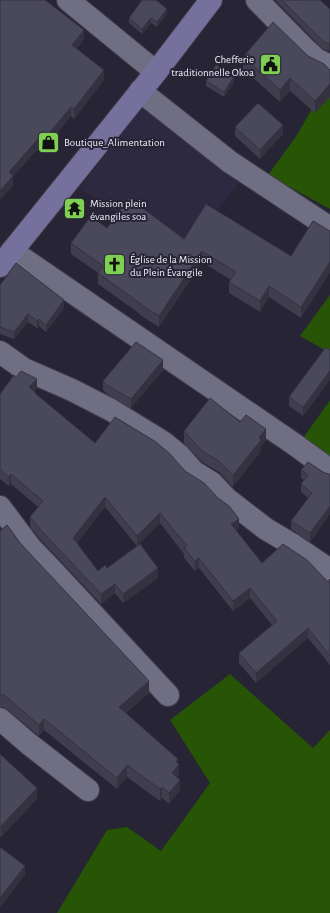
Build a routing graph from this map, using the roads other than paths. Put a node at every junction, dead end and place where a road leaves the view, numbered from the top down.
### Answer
1 (68, 0) edge
2 (210, 0) edge
3 (257, 0) edge
4 (330, 66) edge
5 (156, 72) junction
6 (140, 91) junction
7 (330, 228) edge
8 (6, 258) edge
9 (0, 352) edge
10 (330, 470) edge
11 (0, 507) edge
12 (330, 571) edge
13 (168, 695) dead end
14 (0, 719) edge
15 (88, 790) dead end

1 - 5 street
2 - 5 main road
3 - 4 street
5 - 6 main road
6 - 7 street
6 - 8 main road
8 - 10 street
9 - 12 street
11 - 13 street
14 - 15 street

